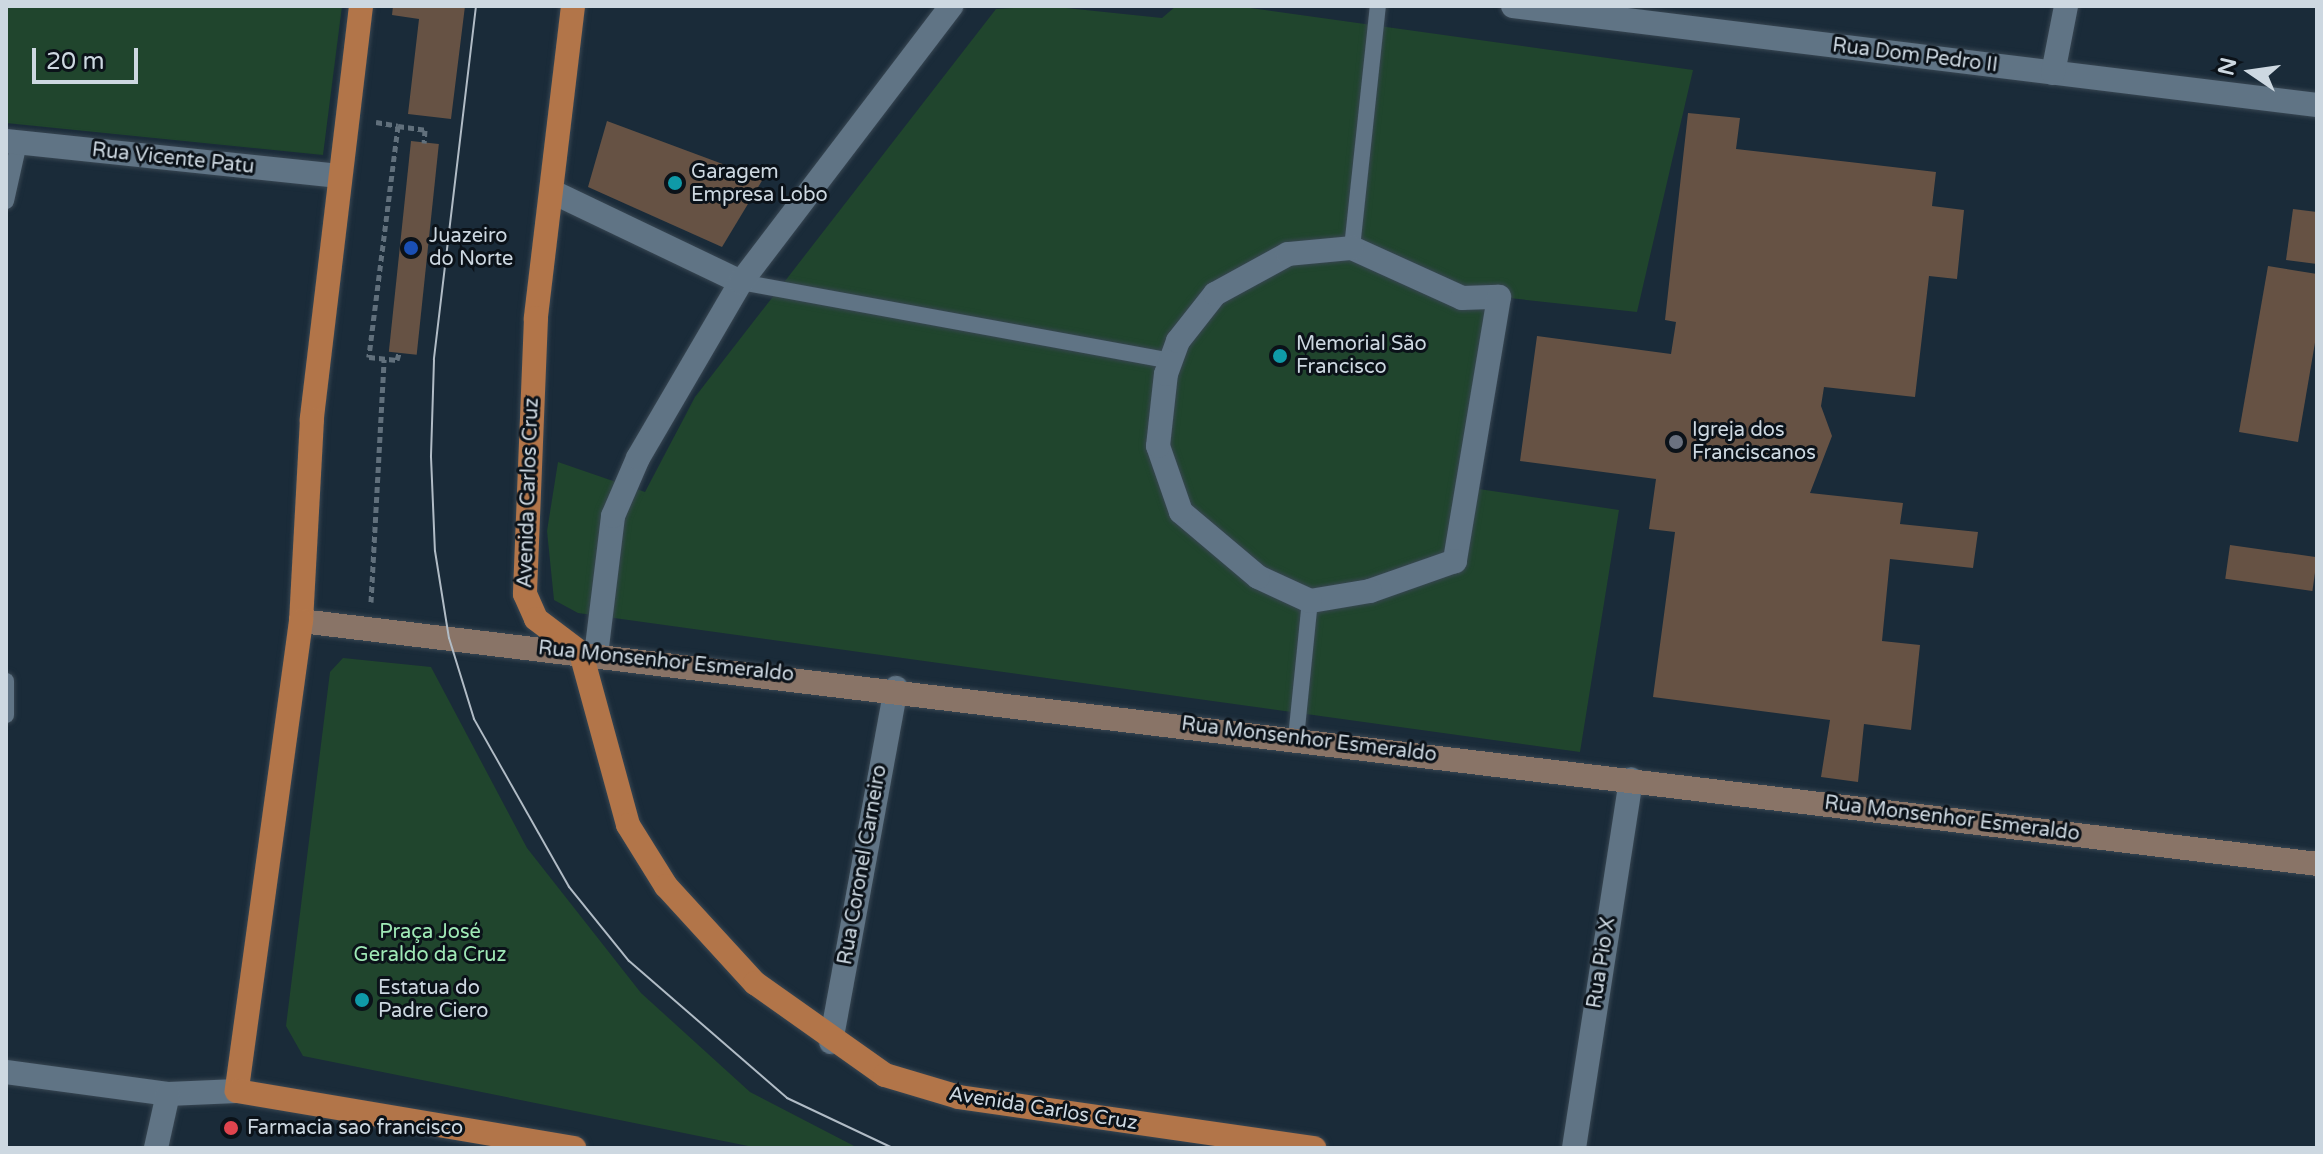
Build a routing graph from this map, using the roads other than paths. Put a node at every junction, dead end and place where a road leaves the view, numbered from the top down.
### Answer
1 (361, 6) edge
2 (573, 6) edge
3 (951, 6) edge
4 (1378, 6) edge
5 (1513, 6) edge
6 (2066, 6) edge
7 (2053, 73) junction
8 (2317, 105) edge
9 (12, 142) edge
10 (339, 176) junction
11 (555, 193) junction
12 (6, 201) edge
13 (1352, 248) junction
14 (741, 282) junction
15 (1170, 361) junction
16 (1310, 601) junction
17 (301, 621) junction
18 (588, 654) junction
19 (6, 681) edge
20 (896, 688) junction
21 (6, 715) edge
22 (1296, 738) junction
23 (1631, 779) junction
24 (2317, 864) edge
25 (831, 1042) junction
26 (6, 1072) edge
27 (237, 1091) junction
28 (168, 1094) junction
29 (156, 1148) edge
30 (574, 1148) edge
31 (1314, 1148) edge
32 (1574, 1148) edge

1 - 10 main road
2 - 11 main road, Avenida Carlos Cruz
3 - 14 street
4 - 13 lane
5 - 7 street, Rua Dom Pedro II
6 - 7 street
7 - 8 street, Rua Dom Pedro II
9 - 10 street, Rua Vicente Patu
9 - 12 lane
10 - 17 main road
11 - 14 street
11 - 18 main road, Avenida Carlos Cruz
13 - 15 street
13 - 16 street
14 - 15 lane
14 - 18 street
15 - 16 street
16 - 22 lane
17 - 18 street, Rua Monsenhor Esmeraldo
17 - 27 main road
18 - 20 street, Rua Monsenhor Esmeraldo
18 - 25 main road, Avenida Carlos Cruz
19 - 21 lane
20 - 22 street, Rua Monsenhor Esmeraldo
20 - 25 street, Rua Coronel Carneiro
22 - 23 street, Rua Monsenhor Esmeraldo
23 - 24 street, Rua Monsenhor Esmeraldo
23 - 32 street, Rua Pio X
25 - 31 main road, Avenida Carlos Cruz
26 - 28 street
27 - 28 street
27 - 30 main road
28 - 29 street

